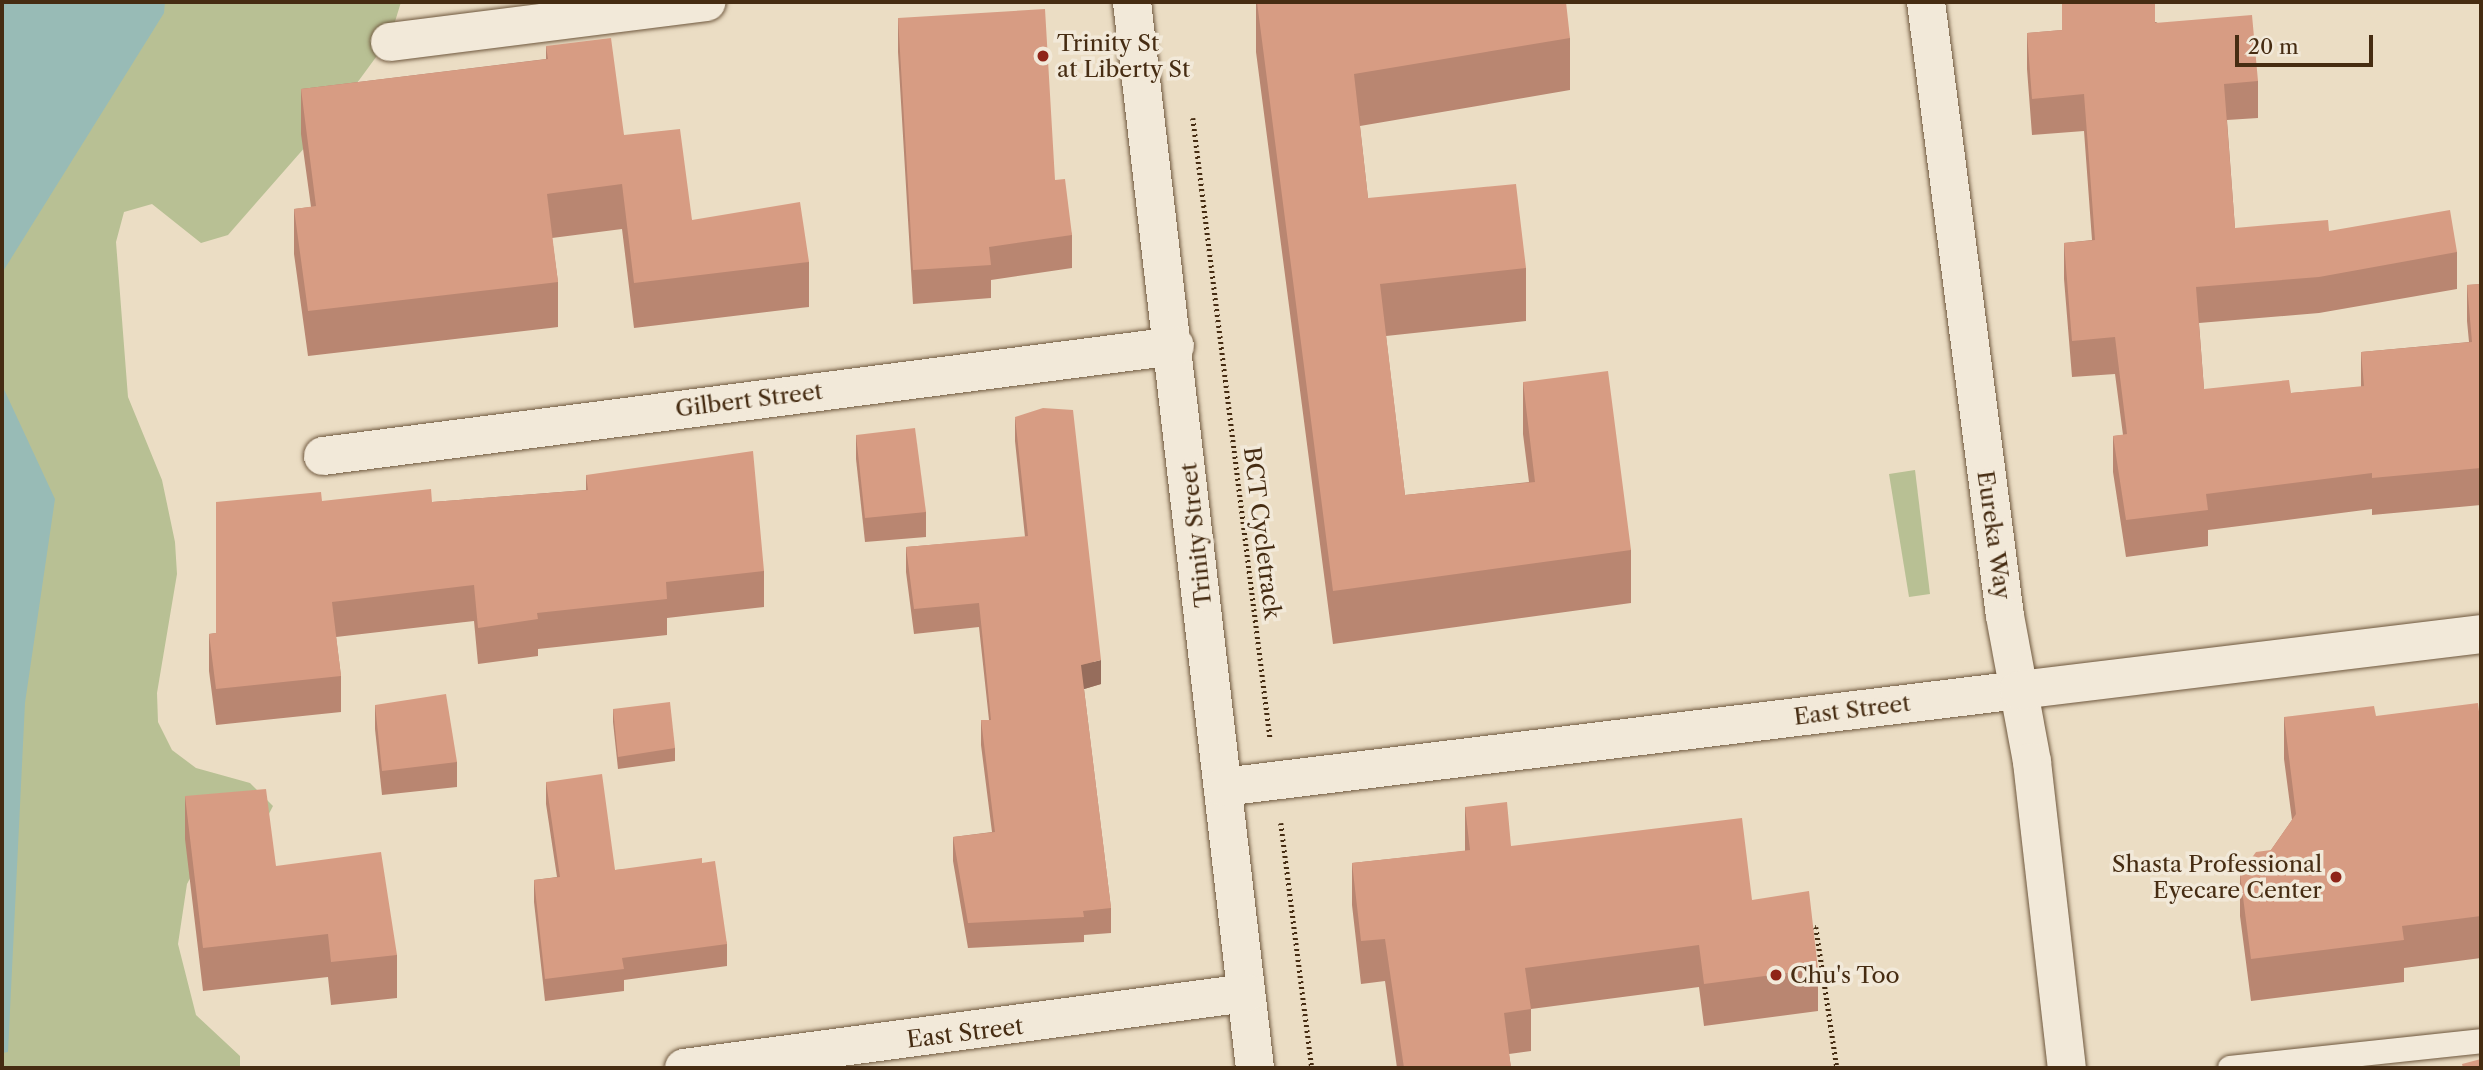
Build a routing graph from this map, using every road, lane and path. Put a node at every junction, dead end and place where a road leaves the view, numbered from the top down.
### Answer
1 (706, 2) edge
2 (1132, 2) edge
3 (1926, 2) edge
4 (390, 42) dead end
5 (1192, 111) dead end
6 (1175, 346) junction
7 (323, 456) dead end
8 (2481, 634) edge
9 (2019, 690) junction
10 (1276, 780) junction
11 (1223, 787) junction
12 (1804, 928) edge
13 (1246, 993) junction
14 (2481, 1041) edge
15 (684, 1068) edge
16 (1255, 1068) edge
17 (1312, 1068) edge
18 (1837, 1068) edge
19 (2067, 1068) edge
20 (2230, 1068) edge

1 - 4 street
2 - 6 street, Trinity Street
3 - 9 street, Eureka Way
5 - 10 path, BCT Cycletrack
6 - 7 street, Gilbert Street
6 - 11 street, Trinity Street
8 - 9 street, East Street
9 - 10 street, East Street
9 - 19 street, Eureka Way
10 - 11 street, East Street
10 - 17 path, BCT Cycletrack
11 - 13 street, Trinity Street
12 - 18 path
13 - 15 street, East Street
13 - 16 street, Trinity Street
14 - 20 lane

